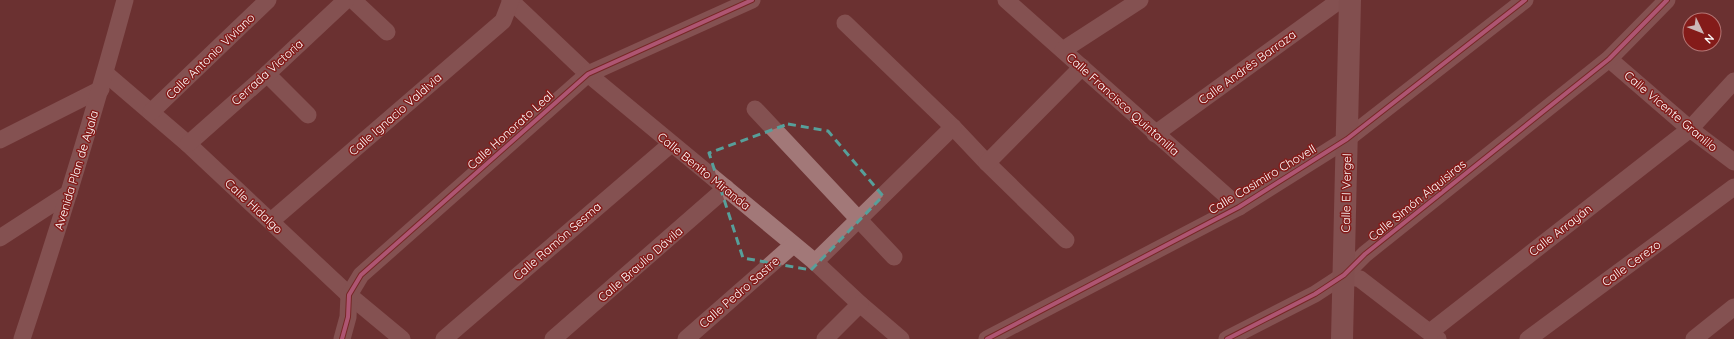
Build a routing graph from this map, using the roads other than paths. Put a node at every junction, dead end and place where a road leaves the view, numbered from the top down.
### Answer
1 (125, 0) edge
2 (268, 0) edge
3 (346, 0) edge
4 (353, 0) edge
5 (511, 0) edge
6 (752, 0) edge
7 (1006, 0) edge
8 (1140, 0) edge
9 (1340, 0) edge
10 (1350, 0) edge
11 (1525, 0) edge
12 (1667, 0) edge
13 (844, 23) dead end
14 (387, 32) dead end
15 (1062, 50) junction
16 (1609, 59) junction
17 (1082, 68) junction
18 (105, 73) junction
19 (267, 74) junction
20 (588, 74) junction
21 (1734, 81) edge
22 (100, 89) junction
23 (755, 109) dead end
24 (152, 112) junction
25 (308, 115) dead end
26 (953, 127) junction
27 (1690, 129) junction
28 (1155, 134) junction
29 (1347, 139) junction
30 (0, 140) edge
31 (188, 144) junction
32 (671, 144) junction
33 (1734, 162) edge
34 (987, 163) junction
35 (1734, 187) edge
36 (726, 188) junction
37 (69, 194) junction
38 (1239, 207) junction
39 (858, 219) junction
40 (271, 221) junction
41 (0, 238) edge
42 (1066, 240) dead end
43 (793, 245) junction
44 (894, 257) dead end
45 (815, 262) junction
46 (1344, 275) junction
47 (349, 295) junction
48 (860, 304) junction
49 (1734, 307) edge
50 (1434, 336) edge
51 (22, 339) edge
52 (342, 339) edge
53 (402, 339) edge
54 (444, 339) edge
55 (553, 339) edge
56 (686, 339) edge
57 (824, 339) edge
58 (901, 339) edge
59 (987, 339) edge
60 (1227, 339) edge
61 (1342, 339) edge
62 (1528, 339) edge
63 (1694, 339) edge

1 - 18 street, Avenida Plan de Ayala
2 - 24 street, Calle Antonio Viviano
3 - 19 street, Cerrada Victoria
4 - 14 street
5 - 20 street, Calle Benito Miranda
5 - 40 street, Calle Ignacio Valdivia
6 - 20 street, Calle Honorato Leal
7 - 15 street, Calle Francisco Quintanilla
8 - 15 street
9 - 28 street, Calle Andrés Barraza
10 - 29 street, Calle El Vergel
11 - 29 street, Calle Casimiro Chovell
12 - 16 street, Calle Simón Alquisiras
13 - 26 street
15 - 17 street, Calle Francisco Quintanilla
16 - 27 street, Calle Vicente Granillo
16 - 46 street, Calle Simón Alquisiras
17 - 28 street, Calle Francisco Quintanilla
17 - 34 street
18 - 22 street, Avenida Plan de Ayala
18 - 24 street, Calle Hidalgo
19 - 25 street
19 - 31 street, Cerrada Victoria
20 - 32 street, Calle Benito Miranda
20 - 47 street, Calle Honorato Leal
21 - 27 street, Calle Arrayán
22 - 30 street
22 - 37 street, Avenida Plan de Ayala
23 - 39 street
24 - 31 street, Calle Hidalgo
26 - 34 street
26 - 39 street
27 - 33 street, Calle Vicente Granillo
27 - 50 street, Calle Arrayán
28 - 38 street, Calle Francisco Quintanilla
29 - 38 street, Calle Casimiro Chovell
29 - 46 street, Calle El Vergel
31 - 40 street, Calle Hidalgo
32 - 36 street, Calle Benito Miranda
32 - 54 street, Calle Ramón Sesma
34 - 42 street
35 - 62 street, Calle Cerezo
36 - 43 street, Calle Benito Miranda
36 - 55 street, Calle Braulio Dávila
37 - 41 street
37 - 51 street, Avenida Plan de Ayala
38 - 59 street, Calle Casimiro Chovell
39 - 44 street
39 - 45 street
40 - 47 street, Calle Hidalgo
43 - 45 street, Calle Benito Miranda
43 - 56 street, Calle Pedro Sastre
45 - 48 street, Calle Benito Miranda
46 - 50 street
46 - 60 street, Calle Simón Alquisiras
46 - 61 street, Calle El Vergel
47 - 52 street, Calle Honorato Leal
47 - 53 street, Calle Hidalgo
48 - 57 street
48 - 58 street, Calle Benito Miranda
49 - 63 street

